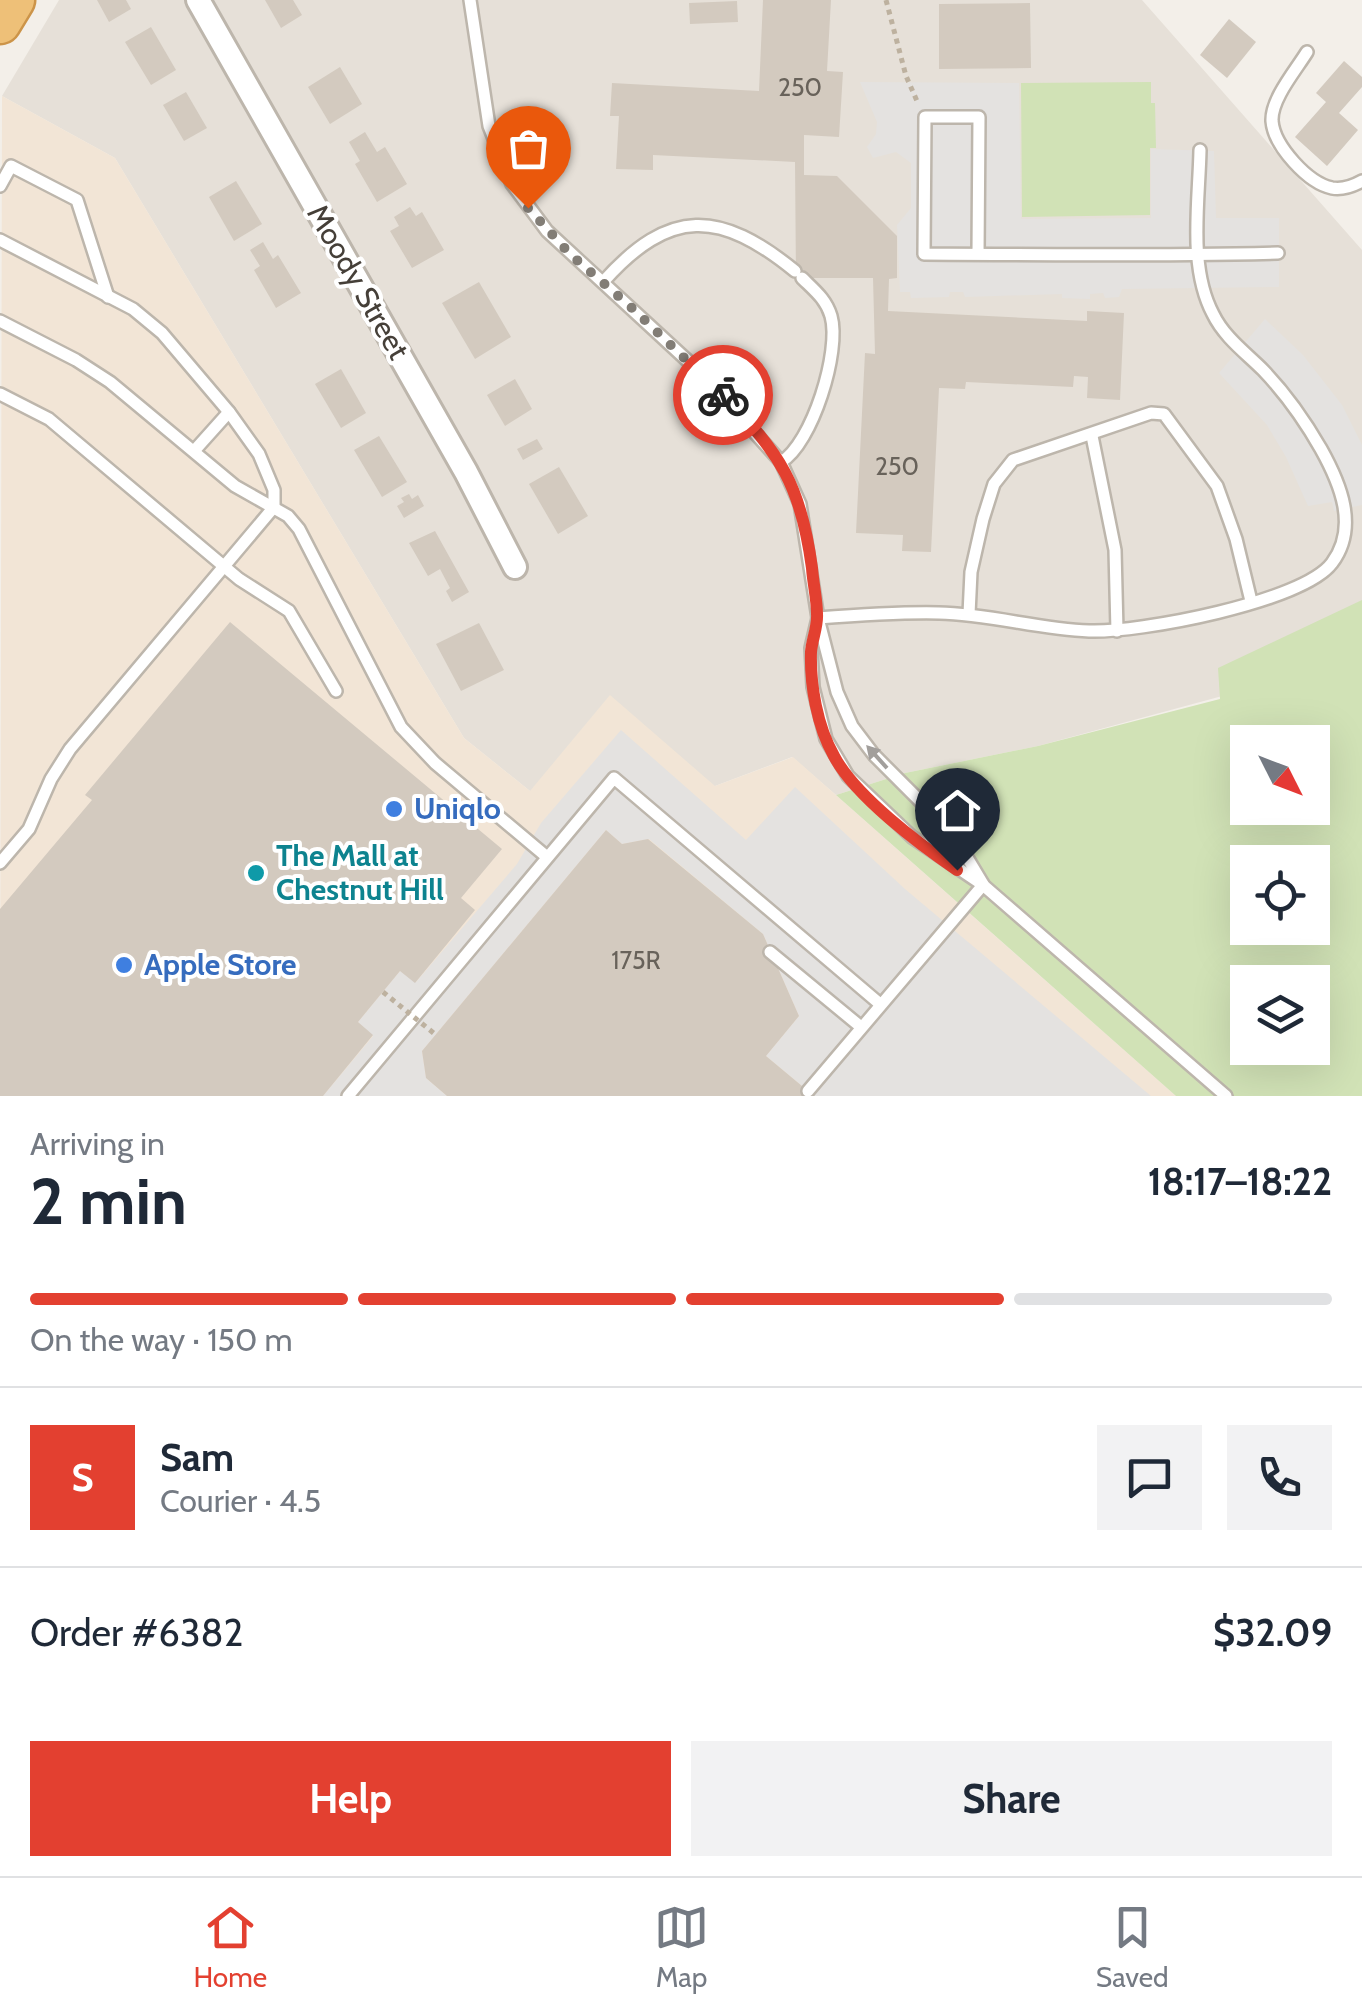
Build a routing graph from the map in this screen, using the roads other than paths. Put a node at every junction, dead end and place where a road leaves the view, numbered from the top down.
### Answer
1 (14, 0) edge
2 (198, 0) edge
3 (470, 0) edge
4 (0, 24) edge
5 (1307, 52) dead end
6 (1200, 150) dead end
7 (1362, 181) edge
8 (0, 186) edge
9 (0, 240) edge
10 (1278, 253) dead end
11 (978, 254) junction
12 (1198, 255) junction
13 (603, 282) junction
14 (108, 297) junction
15 (0, 321) edge
16 (0, 394) edge
17 (229, 412) junction
18 (1092, 436) junction
19 (194, 452) junction
20 (781, 462) junction
21 (274, 506) junction
22 (224, 566) junction
23 (516, 567) dead end
24 (1251, 601) junction
25 (969, 614) junction
26 (818, 618) junction
27 (1117, 631) junction
28 (336, 691) dead end
29 (547, 857) junction
30 (0, 863) edge
31 (984, 884) junction
32 (770, 952) dead end
33 (880, 1004) junction
34 (861, 1027) junction
35 (808, 1091) dead end
36 (348, 1096) edge
37 (1226, 1096) edge

1 - 4 highway
2 - 23 street, Moody Street
3 - 13 lane
5 - 7 lane
6 - 12 lane
8 - 14 lane
9 - 14 lane
10 - 12 lane
11 - 11 lane
11 - 12 lane
12 - 24 lane
13 - 20 lane
13 - 20 lane
14 - 17 lane
15 - 19 lane
16 - 22 lane
17 - 19 lane
17 - 21 lane
18 - 24 lane
18 - 25 lane
18 - 27 lane
19 - 21 lane
20 - 26 lane
21 - 22 lane
21 - 29 lane
22 - 28 lane
22 - 30 lane
24 - 27 lane
25 - 26 lane
25 - 27 lane
31 -> 26 lane
26 - 31 lane
29 - 33 lane
29 - 36 lane
31 - 33 lane
31 - 37 lane
32 - 34 lane
33 - 34 lane
34 - 35 lane

